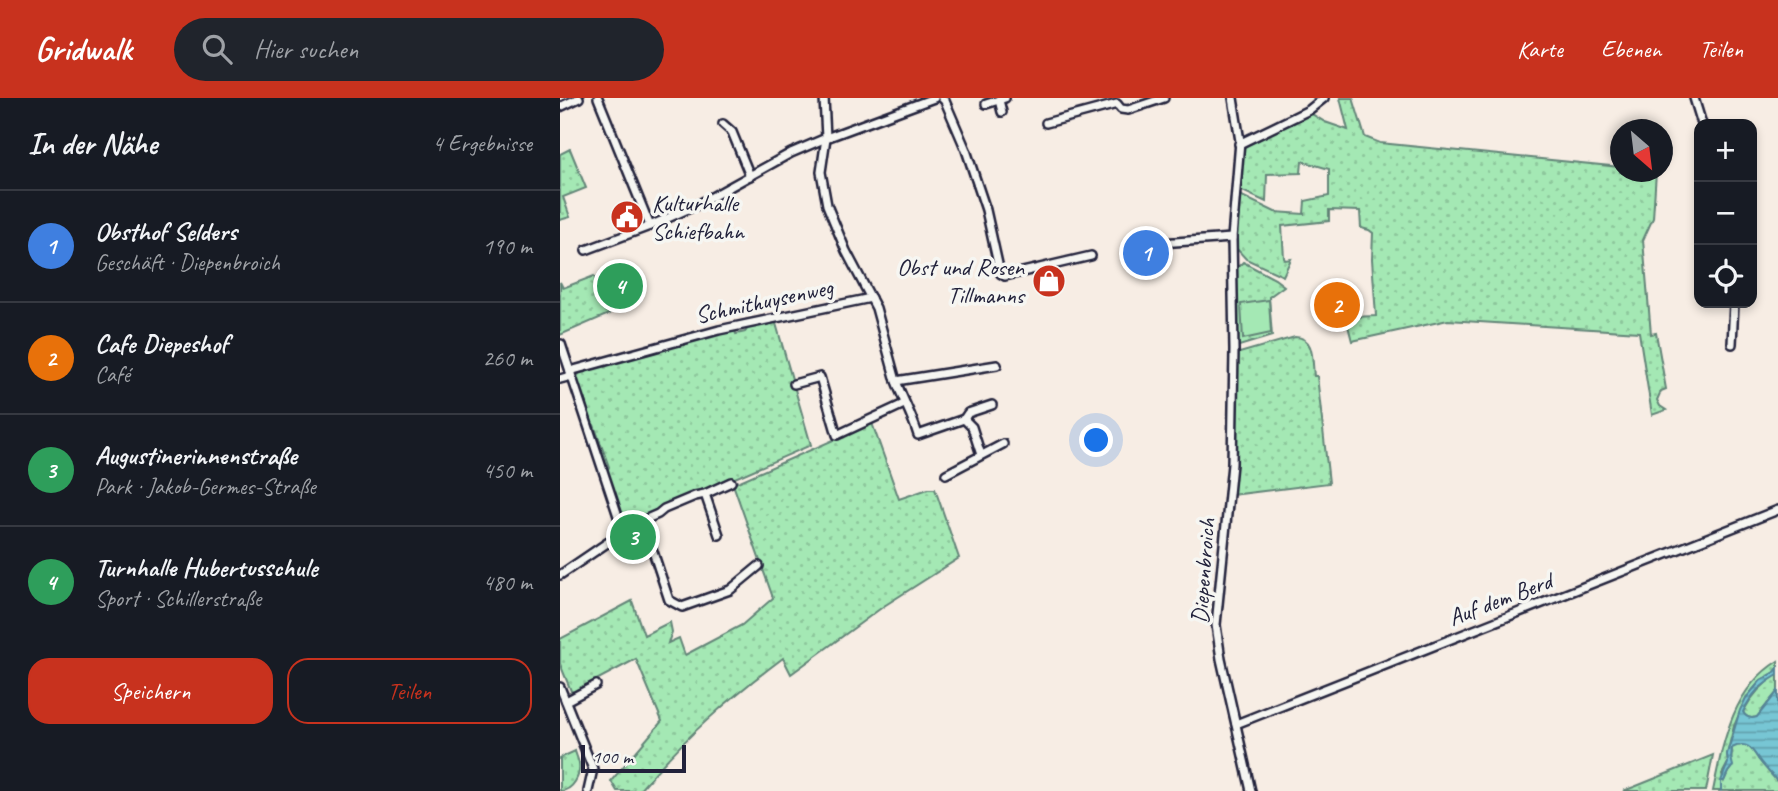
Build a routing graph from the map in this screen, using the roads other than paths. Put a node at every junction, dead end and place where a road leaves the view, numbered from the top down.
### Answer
1 (579, 98) edge
2 (598, 98) edge
3 (824, 98) edge
4 (934, 98) edge
5 (942, 98) edge
6 (1164, 98) edge
7 (1233, 98) edge
8 (1324, 98) edge
9 (1694, 98) edge
10 (1002, 99) edge
11 (1116, 101) edge
12 (986, 104) dead end
13 (560, 107) edge
14 (1002, 112) dead end
15 (1700, 119) edge
16 (1046, 123) dead end
17 (723, 124) dead end
18 (826, 138) junction
19 (1239, 144) junction
20 (750, 176) junction
21 (650, 226) junction
22 (1232, 238) junction
23 (1146, 244) dead end
24 (586, 250) dead end
25 (1091, 256) dead end
26 (871, 298) junction
27 (1734, 308) edge
28 (561, 344) edge
29 (1732, 344) dead end
30 (997, 365) dead end
31 (570, 373) junction
32 (560, 379) edge
33 (896, 381) junction
34 (794, 384) dead end
35 (904, 404) junction
36 (992, 405) dead end
37 (964, 419) junction
38 (1003, 444) dead end
39 (981, 455) junction
40 (946, 474) dead end
41 (731, 482) dead end
42 (705, 495) junction
43 (1778, 510) edge
44 (643, 521) junction
45 (619, 531) junction
46 (719, 536) dead end
47 (759, 566) dead end
48 (560, 575) edge
49 (596, 685) dead end
50 (560, 687) edge
51 (566, 701) junction
52 (1236, 724) junction
53 (589, 791) edge
54 (1251, 791) edge

1 - 13 street
2 - 21 street
3 - 18 street
4 - 18 street
5 - 25 street
6 - 11 street
7 - 19 street
8 - 19 street
9 - 15 street
10 - 12 street
10 - 14 street
11 - 16 street
17 - 20 street
18 - 20 street
18 - 26 street
19 - 22 street
20 - 21 street
21 - 24 street
22 - 23 street
22 - 52 street, Diepenbroich
26 - 31 street, Schmithuysenweg
26 - 33 street
27 - 29 street
28 - 31 street
30 - 33 street
31 - 32 street, Schmithuysenweg
31 - 45 street
33 - 35 street
34 - 35 street
35 - 37 street
36 - 37 street
37 - 39 street
38 - 39 street
39 - 40 street
41 - 42 street
42 - 44 street
42 - 46 street
43 - 52 street, Auf dem Berd
44 - 45 street
44 - 47 street
45 - 48 street
49 - 51 street
50 - 51 street
51 - 53 street
52 - 54 street, Diepenbroich

